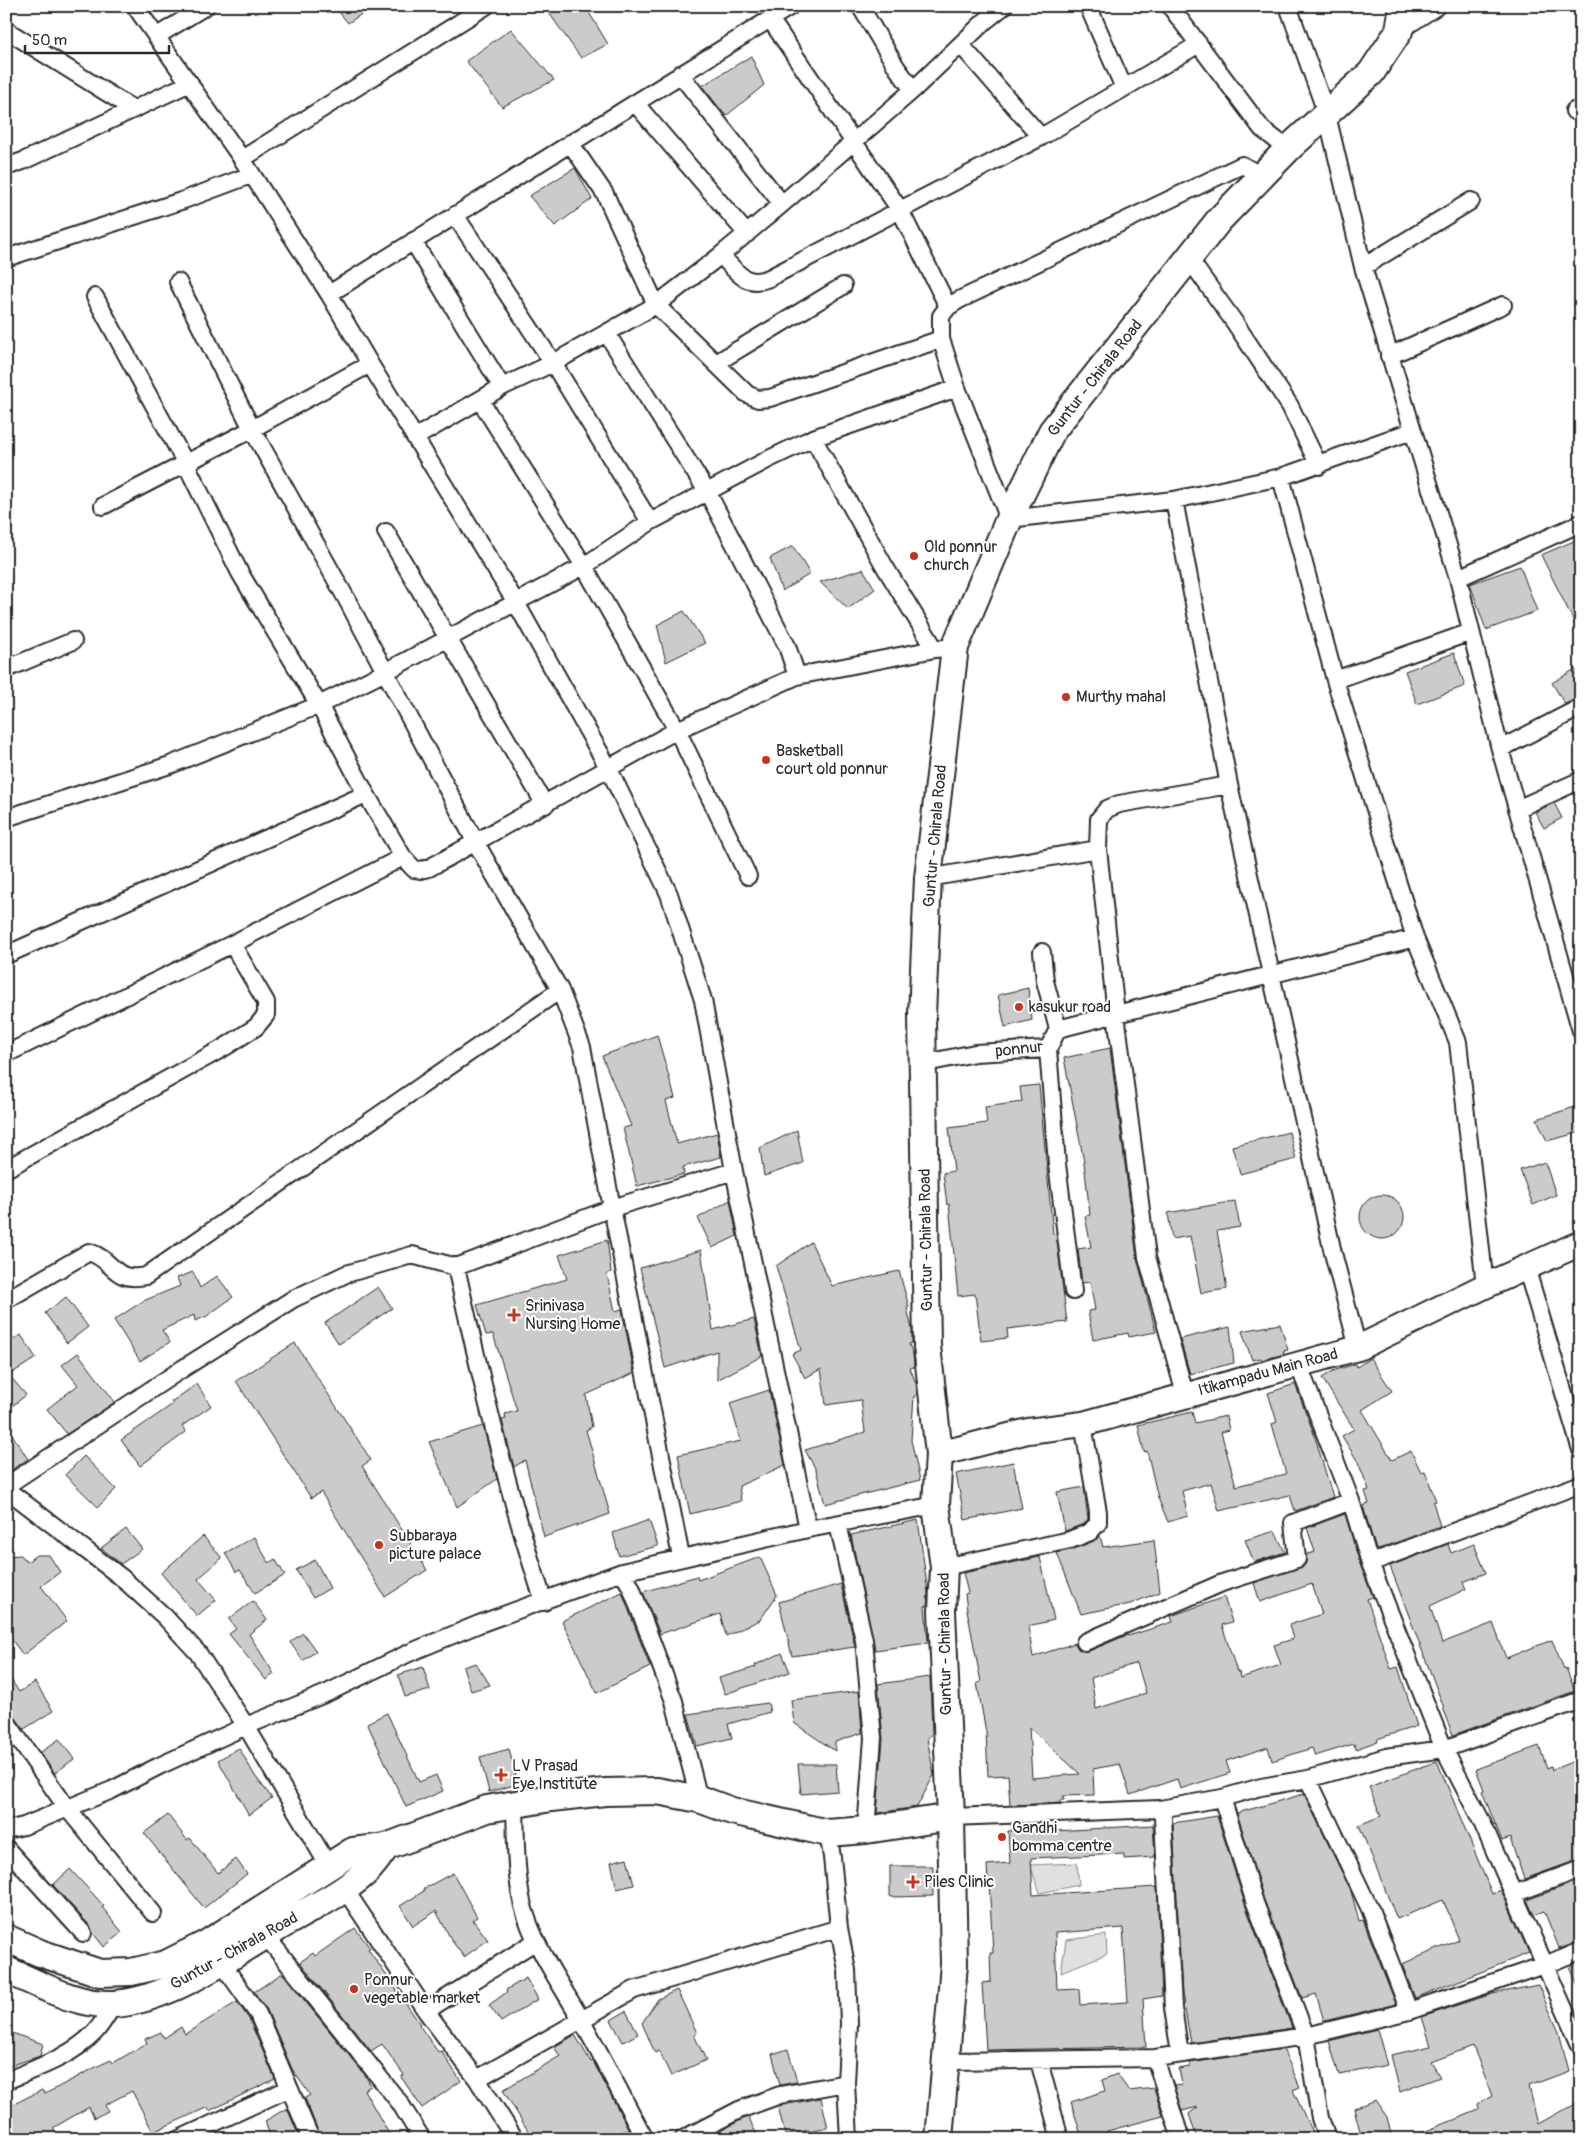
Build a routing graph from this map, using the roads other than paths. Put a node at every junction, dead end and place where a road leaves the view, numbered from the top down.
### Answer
1 (135, 6) edge
2 (206, 6) edge
3 (486, 6) edge
4 (791, 6) edge
5 (860, 6) edge
6 (1004, 6) edge
7 (1088, 6) edge
8 (1170, 6) edge
9 (1288, 6) edge
10 (1437, 6) edge
11 (770, 19) junction
12 (1401, 19) edge
13 (6, 30) edge
14 (157, 36) junction
15 (961, 44) junction
16 (1199, 44) junction
17 (680, 74) junction
18 (190, 83) junction
19 (1124, 88) junction
20 (913, 90) junction
21 (635, 103) junction
22 (133, 109) junction
23 (1327, 114) junction
24 (1041, 137) junction
25 (853, 142) junction
26 (570, 143) junction
27 (1288, 149) junction
28 (242, 159) junction
29 (6, 167) edge
30 (251, 175) junction
31 (1262, 176) junction
32 (1471, 201) dead end
33 (782, 204) junction
34 (900, 210) junction
35 (455, 215) junction
36 (747, 234) junction
37 (414, 241) junction
38 (721, 255) junction
39 (6, 258) edge
40 (1189, 259) junction
41 (1362, 267) junction
42 (178, 282) dead end
43 (843, 286) dead end
44 (329, 294) junction
45 (95, 297) dead end
46 (1503, 304) dead end
47 (656, 305) junction
48 (948, 308) junction
49 (607, 334) junction
50 (941, 339) junction
51 (1389, 356) junction
52 (553, 363) junction
53 (716, 363) junction
54 (370, 364) junction
55 (502, 387) junction
56 (957, 388) junction
57 (480, 400) junction
58 (252, 429) junction
59 (1412, 431) junction
60 (416, 437) junction
61 (813, 438) junction
62 (186, 464) junction
63 (1319, 466) junction
64 (1282, 477) junction
65 (708, 493) junction
66 (1174, 500) junction
67 (103, 506) dead end
68 (1010, 519) junction
69 (650, 522) junction
70 (1581, 523) edge
71 (386, 532) dead end
72 (584, 566) junction
73 (1458, 578) junction
74 (515, 601) junction
75 (1471, 632) junction
76 (447, 638) junction
77 (73, 641) dead end
78 (945, 648) junction
79 (6, 670) edge
80 (385, 672) junction
81 (797, 676) junction
82 (1335, 680) junction
83 (319, 705) junction
84 (1581, 707) edge
85 (677, 730) junction
86 (1500, 749) junction
87 (609, 769) junction
88 (1581, 780) edge
89 (1229, 784) junction
90 (366, 794) junction
91 (545, 805) junction
92 (1517, 809) junction
93 (6, 818) edge
94 (476, 843) junction
95 (1098, 850) junction
96 (403, 857) junction
97 (748, 876) dead end
98 (928, 878) junction
99 (1415, 938) junction
100 (232, 944) junction
101 (1042, 952) dead end
102 (6, 955) edge
103 (1273, 974) junction
104 (560, 990) junction
105 (1116, 1014) junction
106 (1058, 1029) junction
107 (1581, 1031) edge
108 (1048, 1049) junction
109 (6, 1054) edge
110 (922, 1064) junction
111 (6, 1169) edge
112 (734, 1172) junction
113 (612, 1208) junction
114 (1581, 1243) edge
115 (456, 1266) junction
116 (1526, 1267) junction
117 (1485, 1286) junction
118 (1072, 1292) dead end
119 (6, 1300) edge
120 (1358, 1348) junction
121 (1299, 1366) junction
122 (1185, 1394) junction
123 (1083, 1424) junction
124 (1581, 1450) edge
125 (939, 1454) junction
126 (1581, 1484) edge
127 (6, 1488) edge
128 (1351, 1501) junction
129 (936, 1505) junction
130 (838, 1524) junction
131 (808, 1529) junction
132 (681, 1557) junction
133 (1370, 1563) junction
134 (944, 1567) junction
135 (622, 1572) junction
136 (544, 1602) junction
137 (1085, 1642) dead end
138 (1581, 1700) edge
139 (6, 1721) edge
140 (246, 1726) junction
141 (1444, 1749) junction
142 (1308, 1779) junction
143 (1222, 1798) junction
144 (699, 1799) junction
145 (515, 1804) junction
146 (67, 1808) junction
147 (1160, 1809) junction
148 (951, 1817) junction
149 (6, 1830) edge
150 (866, 1830) junction
151 (828, 1833) junction
152 (386, 1847) junction
153 (6, 1848) edge
154 (328, 1865) junction
155 (1581, 1869) edge
156 (344, 1888) junction
157 (1513, 1894) junction
158 (153, 1913) dead end
159 (839, 1928) junction
160 (83, 1933) dead end
161 (265, 1935) junction
162 (6, 1938) edge
163 (536, 1940) junction
164 (1581, 1950) edge
165 (221, 1962) junction
166 (1545, 1965) junction
167 (6, 1970) edge
168 (114, 2004) junction
169 (1409, 2010) junction
170 (426, 2011) junction
171 (581, 2020) junction
172 (1306, 2036) junction
173 (1581, 2047) edge
174 (1180, 2054) junction
175 (1155, 2058) junction
176 (946, 2061) junction
177 (1039, 2061) junction
178 (477, 2079) junction
179 (6, 2081) edge
180 (846, 2083) junction
181 (288, 2089) junction
182 (179, 2139) edge
183 (311, 2139) edge
184 (422, 2139) edge
185 (515, 2139) edge
186 (645, 2139) edge
187 (683, 2139) edge
188 (849, 2139) edge
189 (939, 2139) edge
190 (1060, 2139) edge
191 (1182, 2139) edge
192 (1327, 2139) edge

1 - 14 street
2 - 14 street
3 - 28 street
4 - 11 street
5 - 20 street
6 - 15 street
7 - 19 street
8 - 16 street
9 - 23 street
10 - 12 street
11 - 17 street
11 - 25 street
12 - 23 main road, Guntur - Chirala Road
13 - 22 street
14 - 18 street
15 - 20 street
15 - 24 street
16 - 19 street
16 - 27 street
17 - 21 street
17 - 33 street
18 - 22 street
18 - 28 street
19 - 24 street
20 - 25 street
21 - 26 street
21 - 36 street
22 - 29 street
23 - 27 main road, Guntur - Chirala Road
23 - 41 street
24 - 34 street
25 - 33 street
25 - 34 street
26 - 35 street
26 - 47 street
27 - 31 main road, Guntur - Chirala Road
28 - 30 street
30 - 39 street
30 - 44 street
31 - 40 main road, Guntur - Chirala Road
31 - 48 street
32 - 41 street
33 - 36 street
34 - 38 street
34 - 48 street
35 - 37 street
35 - 52 street
36 - 38 street
37 - 44 street
37 - 55 street
38 - 47 street
40 - 63 street
40 - 68 main road, Guntur - Chirala Road
41 - 51 street
42 - 58 street
43 - 53 street
44 - 54 street
45 - 62 street
46 - 51 street
47 - 49 street
47 - 53 street
48 - 50 street
49 - 52 street
49 - 65 street
50 - 53 street
50 - 56 street
51 - 59 street
52 - 55 street
52 - 69 street
54 - 58 street
54 - 60 street
55 - 57 street
56 - 61 street
56 - 68 street
57 - 60 street
57 - 72 street
58 - 62 street
58 - 80 street
59 - 63 street
59 - 73 street
60 - 74 street
61 - 65 street
61 - 78 street
62 - 67 street
62 - 83 street
63 - 64 street
64 - 66 street
64 - 82 street
65 - 69 street
65 - 81 street
66 - 68 street
66 - 89 street
68 - 78 main road, Guntur - Chirala Road
69 - 72 street
70 - 73 street
71 - 76 street
72 - 74 street
72 - 85 street
73 - 75 street
74 - 76 street
74 - 87 street
75 - 82 street
75 - 86 street
76 - 80 street
76 - 91 street
77 - 79 street
78 - 81 street
78 - 98 main road, Guntur - Chirala Road
80 - 83 street
80 - 94 street
81 - 85 street
82 - 99 street
83 - 90 street
83 - 93 street
84 - 86 street
85 - 87 street
85 - 97 street
86 - 92 street
87 - 91 street
87 - 112 street
88 - 92 street
89 - 95 street
89 - 103 street
90 - 96 street
90 - 102 street
91 - 94 street
92 - 107 street
94 - 96 street
94 - 104 street
95 - 98 street
95 - 105 street
96 - 100 street
98 - 110 main road, Guntur - Chirala Road
99 - 103 street
99 - 117 street
100 - 109 street
100 - 111 street
101 - 106 street, ponnur
103 - 105 street
103 - 120 street
104 - 113 street
104 - 119 street
105 - 106 street
105 - 122 street
106 - 108 street, ponnur
108 - 110 street, ponnur
108 - 118 street
110 - 125 main road, Guntur - Chirala Road
112 - 113 street
112 - 131 street
113 - 115 street
113 - 132 street
114 - 116 street, Itikampadu Main Road
115 - 127 street
115 - 136 street
116 - 117 street, Itikampadu Main Road
116 - 124 street
117 - 120 street, Itikampadu Main Road
120 - 121 street, Itikampadu Main Road
121 - 122 street, Itikampadu Main Road
121 - 128 street
122 - 123 street, Itikampadu Main Road
123 - 125 street, Itikampadu Main Road
123 - 134 street
125 - 129 main road, Guntur - Chirala Road
126 - 133 street
127 - 140 street
128 - 133 street
128 - 137 street
129 - 130 street
129 - 134 main road, Guntur - Chirala Road
130 - 131 street
130 - 150 street
131 - 132 street
132 - 135 street
133 - 141 street
134 - 148 main road, Guntur - Chirala Road
135 - 136 street
135 - 144 street
136 - 140 street
138 - 141 street
139 - 146 street
140 - 146 street
140 - 154 street
141 - 142 street
141 - 157 street
142 - 143 street
142 - 169 street
143 - 147 street
143 - 172 street
144 - 145 main road, Guntur - Chirala Road
144 - 151 main road, Guntur - Chirala Road
145 - 152 main road, Guntur - Chirala Road
145 - 163 street
146 - 149 street
146 - 158 street
147 - 148 street
147 - 174 street
148 - 150 main road, Guntur - Chirala Road
148 - 176 main road, Guntur - Chirala Road
150 - 151 main road, Guntur - Chirala Road
151 - 159 street
152 - 154 main road, Guntur - Chirala Road
152 - 156 main road, Guntur - Chirala Road
153 - 160 street
154 - 162 main road, Guntur - Chirala Road
155 - 157 street
156 - 161 main road, Guntur - Chirala Road
156 - 170 street
157 - 166 street
159 - 171 street
159 - 180 street
161 - 165 main road, Guntur - Chirala Road
161 - 184 street
163 - 170 street
163 - 171 street
164 - 166 street
165 - 168 main road, Guntur - Chirala Road
165 - 181 street
166 - 169 street
166 - 173 street
167 - 168 main road, Guntur - Chirala Road
168 - 179 street
169 - 172 street
170 - 178 street
171 - 178 street
171 - 186 street
172 - 174 street
172 - 192 street
174 - 175 street
175 - 177 street
175 - 191 street
176 - 177 street
176 - 189 main road, Guntur - Chirala Road
177 - 190 street
178 - 185 street
180 - 187 street
180 - 188 street
181 - 182 street
181 - 183 street

